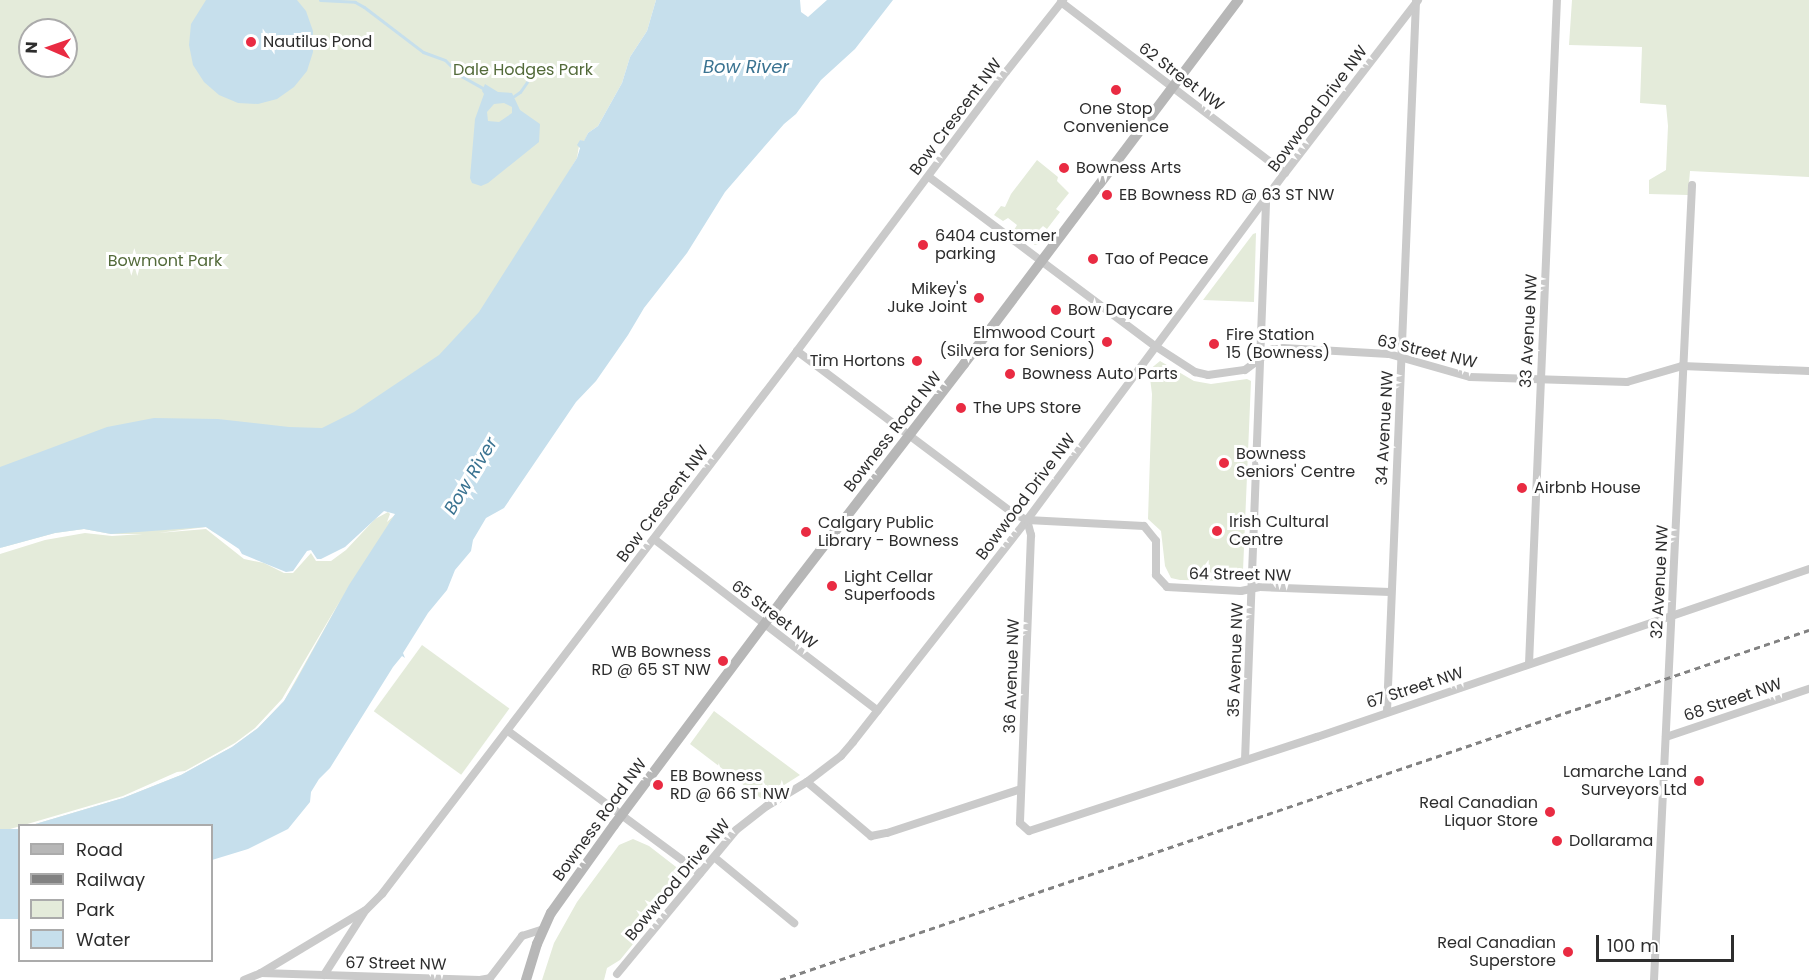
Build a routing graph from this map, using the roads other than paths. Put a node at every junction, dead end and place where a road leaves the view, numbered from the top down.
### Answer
1 (1238, 0) edge
2 (1557, 0) edge
3 (1062, 1) edge
4 (1416, 1) edge
5 (1172, 86) junction
6 (1285, 173) junction
7 (929, 177) junction
8 (1692, 184) dead end
9 (1266, 202) junction
10 (1041, 261) junction
11 (1155, 346) junction
12 (797, 351) junction
13 (1260, 358) junction
14 (1402, 360) junction
15 (1682, 366) junction
16 (1809, 371) edge
17 (1540, 380) junction
18 (910, 435) junction
19 (1027, 520) junction
20 (654, 539) junction
21 (1809, 569) edge
22 (1252, 589) junction
23 (1390, 592) junction
24 (1672, 615) junction
25 (764, 624) junction
26 (1528, 664) junction
27 (1809, 689) edge
28 (878, 711) junction
29 (1387, 711) junction
30 (508, 731) junction
31 (1666, 737) junction
32 (1245, 760) junction
33 (807, 782) junction
34 (1021, 789) junction
35 (622, 815) junction
36 (1029, 831) joint
37 (714, 856) junction
38 (700, 873) junction
39 (366, 910) junction
40 (794, 923) dead end
41 (543, 928) junction
42 (261, 973) junction
43 (617, 974) dead end
44 (324, 975) junction
45 (244, 980) edge
46 (526, 980) edge
47 (1654, 980) edge

1 - 5 street, Bowness Road NW
2 - 17 street, 33 Avenue NW
3 - 5 street, 62 Street NW
3 - 7 street, Bow Crescent NW
4 - 6 street, Bowwood Drive NW
4 - 14 street, 34 Avenue NW
5 - 6 street, 62 Street NW
5 - 10 street, Bowness Road NW
6 - 9 street, Bowwood Drive NW
7 - 10 street, 63 Street NW
7 - 12 street, Bow Crescent NW
8 - 15 street, 32 Avenue NW
9 - 11 street, Bowwood Drive NW
9 - 13 street, 35 Avenue NW
10 - 11 street, 63 Street NW
10 - 18 street, Bowness Road NW
11 - 13 street, 63 Street NW
11 - 19 street, Bowwood Drive NW
12 - 18 street, 64 Street NW
12 - 20 street, Bow Crescent NW
13 - 14 street, 63 Street NW
13 - 22 street, 35 Avenue NW
14 - 17 street, 63 Street NW
14 - 23 street, 34 Avenue NW
15 - 16 street, 63 Street NW
15 - 17 street, 63 Street NW
15 - 24 street, 32 Avenue NW
17 - 26 street, 33 Avenue NW
18 - 19 street, 64 Street NW
18 - 25 street, Bowness Road NW
19 - 22 street, 64 Street NW
19 - 28 street, Bowwood Drive NW
19 - 34 street, 36 Avenue NW
20 - 25 street, 65 Street NW
20 - 30 street, Bow Crescent NW
21 - 24 street, 67 Street NW
22 - 23 street, 64 Street NW
22 - 32 street, 35 Avenue NW
23 - 29 street, 34 Avenue NW
24 - 26 street, 67 Street NW
24 - 31 street, 32 Avenue NW
25 - 28 street, 65 Street NW
25 - 35 street, Bowness Road NW
26 - 29 street, 67 Street NW
27 - 31 street, 68 Street NW
28 - 33 street, Bowwood Drive NW
29 - 32 street, 67 Street NW
30 - 35 street
30 - 39 street, Bow Crescent NW
31 - 47 street, 32 Avenue NW
32 - 36 street, 67 Street NW
33 - 34 street
33 - 37 street, Bowwood Drive NW
34 - 36 street, 36 Avenue NW
35 - 38 street
35 - 41 street, Bowness Road NW
37 - 38 street, Bowwood Drive NW
37 - 40 street
38 - 43 street, Bowwood Drive NW
39 - 42 street, Bow Crescent NW
39 - 44 street
41 - 44 street, 67 Street NW
41 - 46 street, Bowness Road NW
42 - 44 street, 67 Street NW
42 - 45 street, Bow Crescent NW

